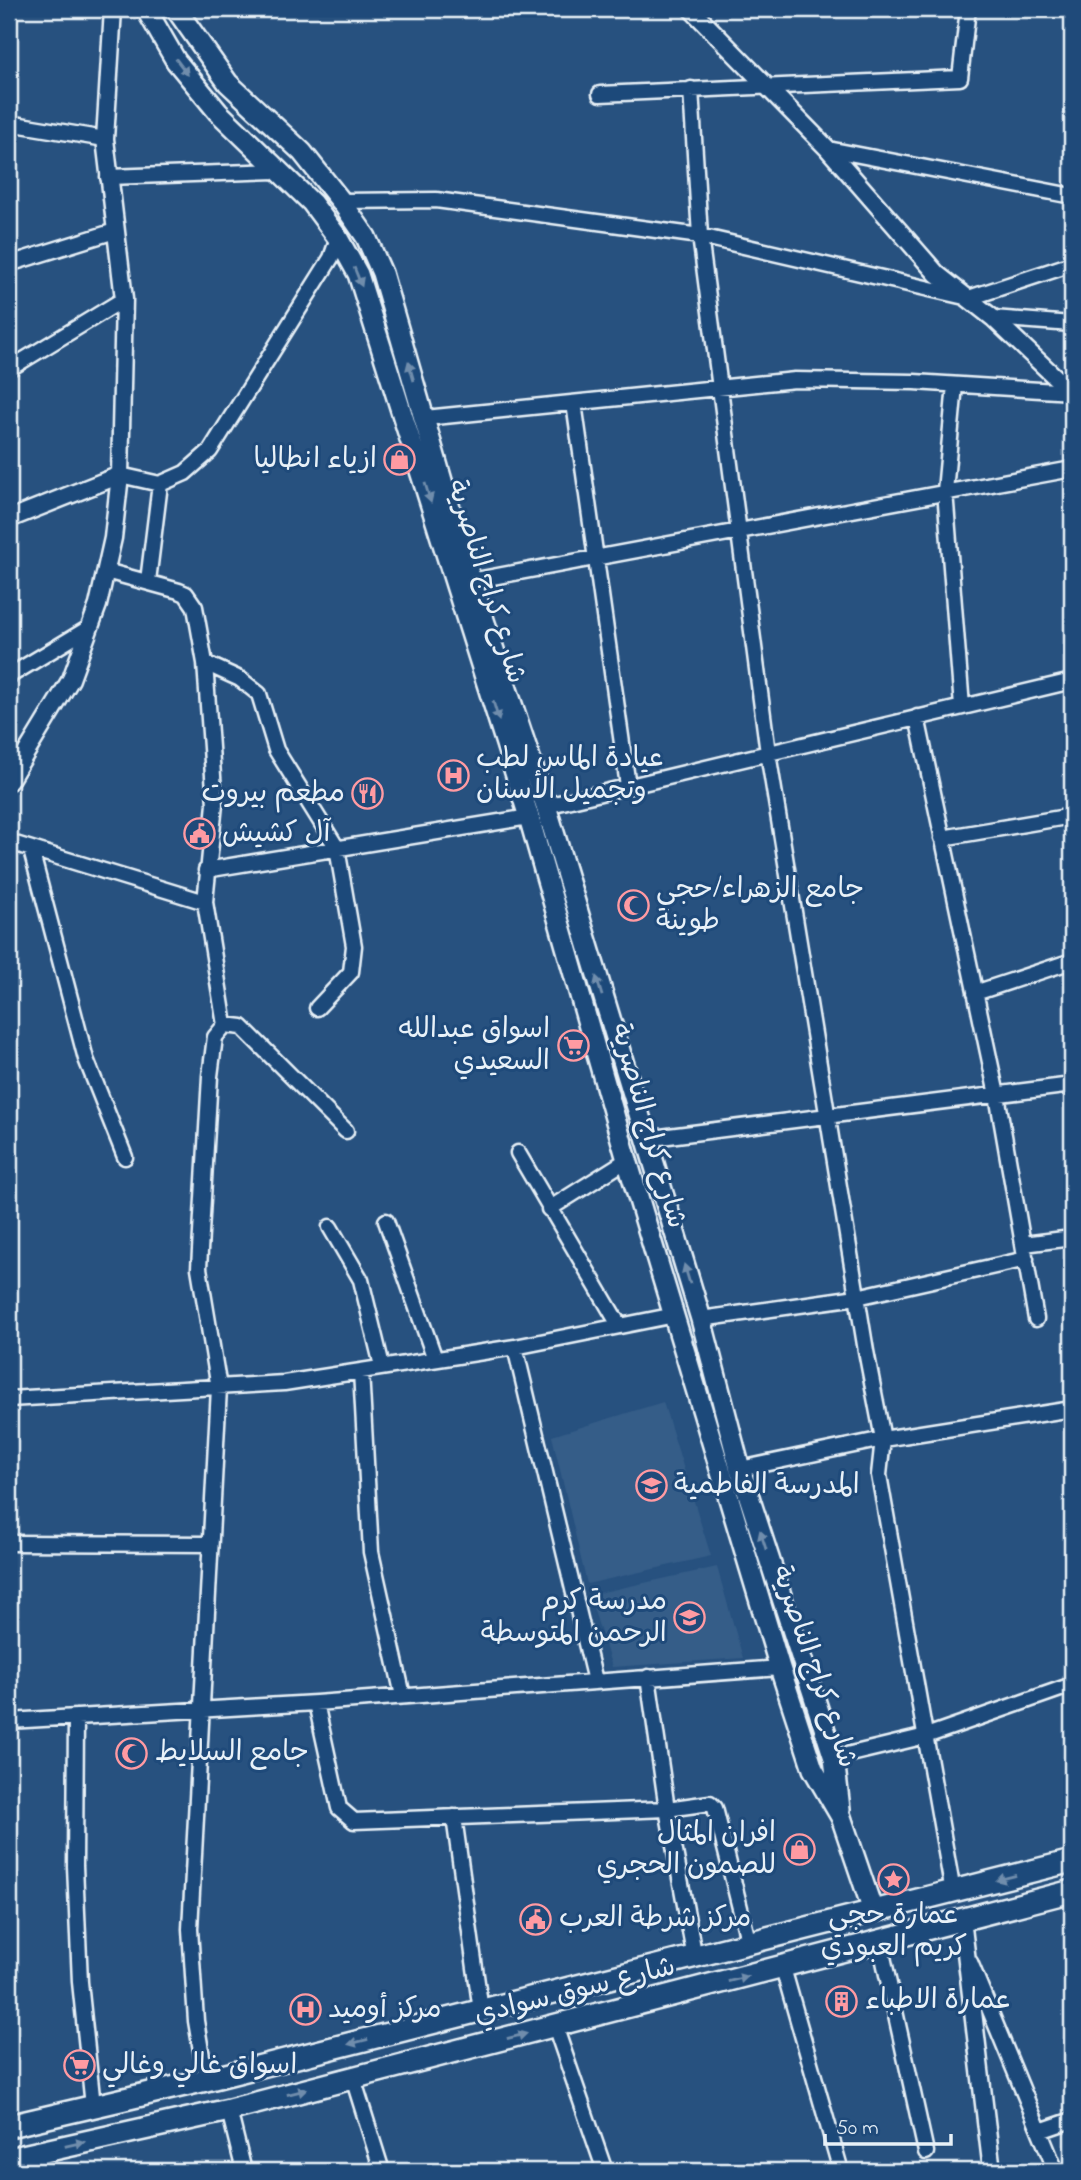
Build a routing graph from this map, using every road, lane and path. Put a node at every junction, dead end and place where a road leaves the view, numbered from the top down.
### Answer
1 (113, 9) edge
2 (146, 9) edge
3 (176, 9) edge
4 (691, 9) edge
5 (968, 9) edge
6 (766, 86) junction
7 (691, 89) junction
8 (600, 94) dead end
9 (9, 122) edge
10 (105, 139) junction
11 (828, 149) junction
12 (276, 171) junction
13 (108, 177) junction
14 (1072, 196) edge
15 (341, 201) junction
16 (115, 231) junction
17 (700, 236) junction
18 (338, 238) junction
19 (9, 264) edge
20 (1072, 264) edge
21 (969, 298) junction
22 (124, 299) junction
23 (993, 317) junction
24 (1072, 324) edge
25 (9, 369) edge
26 (955, 386) junction
27 (719, 390) junction
28 (1072, 392) edge
29 (574, 403) junction
30 (425, 418) junction
31 (1072, 469) edge
32 (120, 475) junction
33 (160, 484) junction
34 (946, 491) junction
35 (9, 519) edge
36 (738, 531) junction
37 (594, 558) junction
38 (106, 572) junction
39 (148, 580) junction
40 (471, 581) junction
41 (89, 628) junction
42 (205, 663) junction
43 (9, 676) edge
44 (1072, 681) edge
45 (962, 707) junction
46 (917, 718) junction
47 (768, 753) junction
48 (9, 781) edge
49 (628, 786) junction
50 (545, 806) junction
51 (1072, 816) edge
52 (529, 817) junction
53 (942, 838) junction
54 (9, 842) edge
55 (337, 848) junction
56 (31, 850) junction
57 (206, 870) junction
58 (205, 902) junction
59 (1072, 961) edge
60 (975, 993) junction
61 (317, 1008) dead end
62 (225, 1025) junction
63 (1072, 1085) edge
64 (997, 1095) junction
65 (827, 1116) junction
66 (346, 1131) dead end
67 (645, 1139) junction
68 (518, 1153) dead end
69 (125, 1157) dead end
70 (627, 1160) junction
71 (548, 1209) junction
72 (386, 1221) dead end
73 (330, 1227) dead end
74 (1072, 1238) edge
75 (1025, 1252) junction
76 (857, 1297) junction
77 (675, 1315) junction
78 (701, 1319) junction
79 (1036, 1319) dead end
80 (619, 1325) junction
81 (515, 1347) junction
82 (435, 1359) junction
83 (382, 1366) junction
84 (361, 1371) junction
85 (219, 1388) junction
86 (9, 1399) edge
87 (1072, 1409) edge
88 (883, 1439) junction
89 (740, 1469) junction
90 (9, 1543) edge
91 (210, 1544) junction
92 (780, 1668) junction
93 (648, 1677) junction
94 (595, 1681) junction
95 (1072, 1685) edge
96 (403, 1696) junction
97 (316, 1703) junction
98 (201, 1710) junction
99 (76, 1717) junction
100 (9, 1721) edge
101 (926, 1736) junction
102 (834, 1758) junction
103 (667, 1809) junction
104 (454, 1817) junction
105 (841, 1817) junction
106 (1072, 1861) edge
107 (1072, 1891) edge
108 (953, 1892) junction
109 (873, 1910) junction
110 (962, 1919) junction
111 (880, 1943) junction
112 (749, 1944) junction
113 (695, 1958) junction
114 (970, 1960) junction
115 (783, 1968) junction
116 (613, 1978) junction
117 (622, 2009) junction
118 (481, 2011) junction
119 (446, 2020) junction
120 (555, 2026) junction
121 (455, 2052) junction
122 (353, 2078) junction
123 (206, 2080) junction
124 (93, 2106) junction
125 (229, 2110) junction
126 (1072, 2120) edge
127 (9, 2126) edge
128 (1040, 2131) junction
129 (926, 2152) dead end
130 (9, 2159) edge
131 (244, 2171) edge
132 (382, 2171) edge
133 (605, 2171) edge
134 (841, 2171) edge
135 (992, 2171) edge
136 (1056, 2171) edge

1 - 10 street
2 -> 12 main road, شارع كراج الناصرية
3 - 15 main road, شارع كراج الناصرية
4 - 6 street
5 - 6 street
6 - 7 street
6 - 11 street
7 - 8 street
7 - 17 street
9 - 10 street
10 - 13 street
11 - 14 street
11 - 21 street
12 - 13 street
12 - 18 main road, شارع كراج الناصرية
13 - 16 street
15 - 17 street
30 -> 15 main road, شارع كراج الناصرية
16 - 19 street
16 - 22 street
17 - 21 street
17 - 27 street
18 - 33 street
18 -> 52 main road, شارع كراج الناصرية
20 - 21 street
21 - 23 street
22 - 25 street
22 - 32 street
23 - 24 street
23 - 28 street
26 - 27 street
26 - 28 street
26 - 34 street
27 - 29 street
27 - 36 street
29 - 30 street
29 - 37 street
30 - 40 main road, شارع كراج الناصرية
31 - 34 street
32 - 33 street
32 - 35 street
32 - 38 street
33 - 39 street
34 - 36 street
34 - 45 street
36 - 37 street
36 - 47 street
37 - 40 street
37 - 49 street
38 - 39 street
38 - 41 street
39 - 42 street
40 - 50 main road, شارع كراج الناصرية
41 - 43 street
41 - 48 street
42 - 55 street
42 - 57 street
44 - 45 street
45 - 46 street
46 - 47 street
46 - 53 street
47 - 49 street
47 - 65 street
49 - 50 street
67 -> 50 main road, شارع كراج الناصرية
51 - 53 street
52 - 55 street
52 - 70 main road, شارع كراج الناصرية
53 - 60 street
54 - 56 street
55 - 57 street
55 - 61 street
56 - 58 street
56 - 69 street
57 - 58 street
58 - 62 street
59 - 60 street
60 - 64 street
62 - 66 street
62 - 85 street
63 - 64 street
64 - 65 street
64 - 75 street
65 - 67 street
65 - 76 street
78 -> 67 main road, شارع كراج الناصرية
68 - 71 street
70 - 71 street
70 - 77 main road, شارع كراج الناصرية
71 - 80 street
72 - 82 street
73 - 83 street
74 - 75 street
75 - 76 street
75 - 79 street
76 - 78 street
76 - 88 street
77 - 80 street
77 - 92 main road, شارع كراج الناصرية
78 - 89 main road, شارع كراج الناصرية
80 - 81 street
81 - 82 street
81 - 94 street
82 - 83 street
83 - 84 street
84 - 85 street
84 - 96 street
85 - 86 street
85 - 91 street
87 - 88 street
88 - 89 street
88 - 101 street
102 -> 89 main road, شارع كراج الناصرية
90 - 91 street
91 - 98 street
92 - 93 street
92 - 105 main road, شارع كراج الناصرية
93 - 94 street
93 - 103 street
94 - 96 street
95 - 101 street
96 - 97 street
97 - 98 street
97 - 104 street
98 - 99 street
98 - 123 street
99 - 100 street
99 - 124 street
101 - 102 street
101 - 108 street
102 - 105 main road, شارع كراج الناصرية
103 - 104 street
103 - 112 street
103 - 113 street
104 - 118 street
105 - 109 main road
106 -> 108 main road, شارع سوق سوادي
107 - 110 main road, شارع سوق سوادي
108 - 109 main road, شارع سوق سوادي
109 - 112 main road, شارع سوق سوادي
110 - 111 main road, شارع سوق سوادي
110 - 114 street
111 - 115 main road, شارع سوق سوادي
111 - 129 street
112 - 113 main road, شارع سوق سوادي
113 - 116 main road, شارع سوق سوادي
114 - 128 street
114 - 135 street
117 -> 115 main road, شارع سوق سوادي
115 - 134 street
116 - 117 main road
116 - 118 main road, شارع سوق سوادي
117 - 120 main road, شارع سوق سوادي
118 - 119 main road, شارع سوق سوادي
119 - 121 main road
119 -> 123 main road, شارع سوق سوادي
121 -> 120 main road, شارع سوق سوادي
120 - 133 street
121 - 122 main road, شارع سوق سوادي
125 -> 122 main road, شارع سوق سوادي
122 - 132 street
123 - 124 main road, شارع سوق سوادي
124 - 127 main road, شارع سوق سوادي
130 -> 125 main road, شارع سوق سوادي
125 - 131 street
126 - 128 street
128 - 136 street

